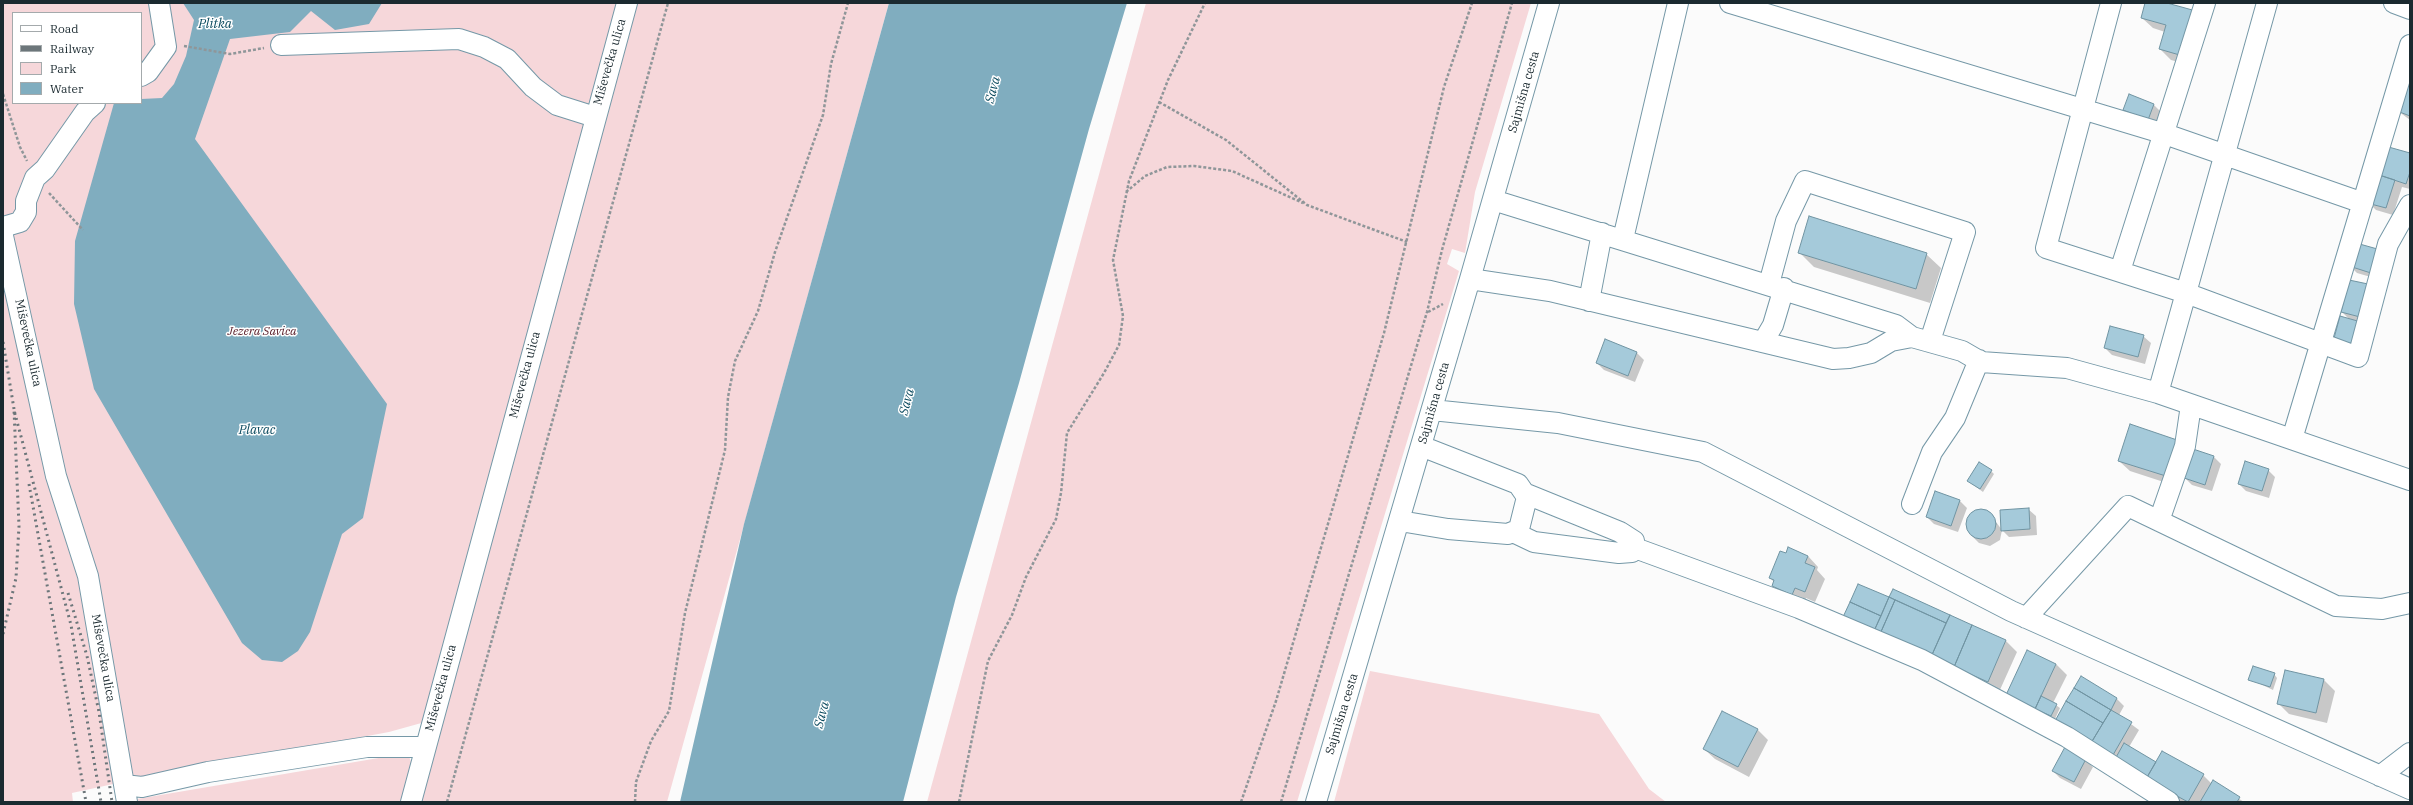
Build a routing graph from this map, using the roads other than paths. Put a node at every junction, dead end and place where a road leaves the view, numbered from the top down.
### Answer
1 (159, 3) edge
2 (627, 3) edge
3 (1549, 3) edge
4 (1678, 3) edge
5 (2111, 3) edge
6 (2205, 3) edge
7 (2267, 3) edge
8 (2394, 3) edge
9 (1736, 4) edge
10 (2410, 9) edge
11 (281, 44) road end
12 (2410, 45) edge
13 (142, 75) edge
14 (93, 104) edge
15 (2082, 109) junction
16 (594, 117) junction
17 (2165, 134) junction
18 (2224, 155) junction
19 (1493, 200) junction
20 (2363, 203) junction
21 (2410, 205) edge
22 (3, 227) edge
23 (1602, 233) junction
24 (3, 236) edge
25 (1623, 240) junction
26 (2120, 271) junction
27 (1470, 280) junction
28 (1777, 286) junction
29 (2186, 293) junction
30 (1590, 301) junction
31 (1921, 339) junction
32 (1763, 342) junction
33 (2321, 343) junction
34 (1979, 360) junction
35 (2158, 394) junction
36 (2191, 405) junction
37 (1432, 410) junction
38 (2292, 439) junction
39 (1421, 446) junction
40 (2410, 480) edge
41 (1524, 493) junction
42 (1912, 504) dead end
43 (1400, 520) junction
44 (2159, 521) junction
45 (1513, 532) junction
46 (1635, 548) junction
47 (2410, 603) edge
48 (2026, 618) junction
49 (425, 747) junction
50 (2410, 753) edge
51 (2380, 776) junction
52 (2410, 789) edge
53 (125, 794) edge
54 (411, 802) edge
55 (1316, 802) edge
56 (2169, 802) edge

1 - 13 street
2 - 16 street, Miševečka ulica
3 - 19 street, Sajmišna cesta
4 - 25 street
5 - 15 street
6 - 17 street
7 - 18 street
8 - 10 street
9 - 15 street
11 - 16 street
12 - 20 street
14 - 22 street
15 - 17 street
15 - 26 street
16 - 49 street, Miševečka ulica
17 - 18 street
17 - 26 street
18 - 20 street
18 - 29 street
19 - 23 street
19 - 27 street, Sajmišna cesta
20 - 33 street
21 - 33 street
23 - 25 street
23 - 30 street
24 - 53 street, Miševečka ulica
25 - 28 street
26 - 29 street
27 - 30 street
27 - 37 street, Sajmišna cesta
28 - 31 street
28 - 31 street
28 - 32 street
29 - 33 street
29 - 35 street
30 - 32 street
31 - 32 street
31 - 34 street
33 - 38 street
34 - 35 street
34 - 42 street
35 - 36 street
36 - 38 street
36 - 44 street
37 - 39 street, Sajmišna cesta
37 - 48 street
38 - 40 street
39 - 41 street
39 - 43 street, Sajmišna cesta
41 - 45 street
41 - 46 street
43 - 45 street
43 - 55 street, Sajmišna cesta
44 - 47 street
44 - 48 street
45 - 46 street
46 - 56 street
48 - 51 street
49 - 53 street, Miševečka ulica
49 - 54 street, Miševečka ulica
50 - 51 street
51 - 52 street

